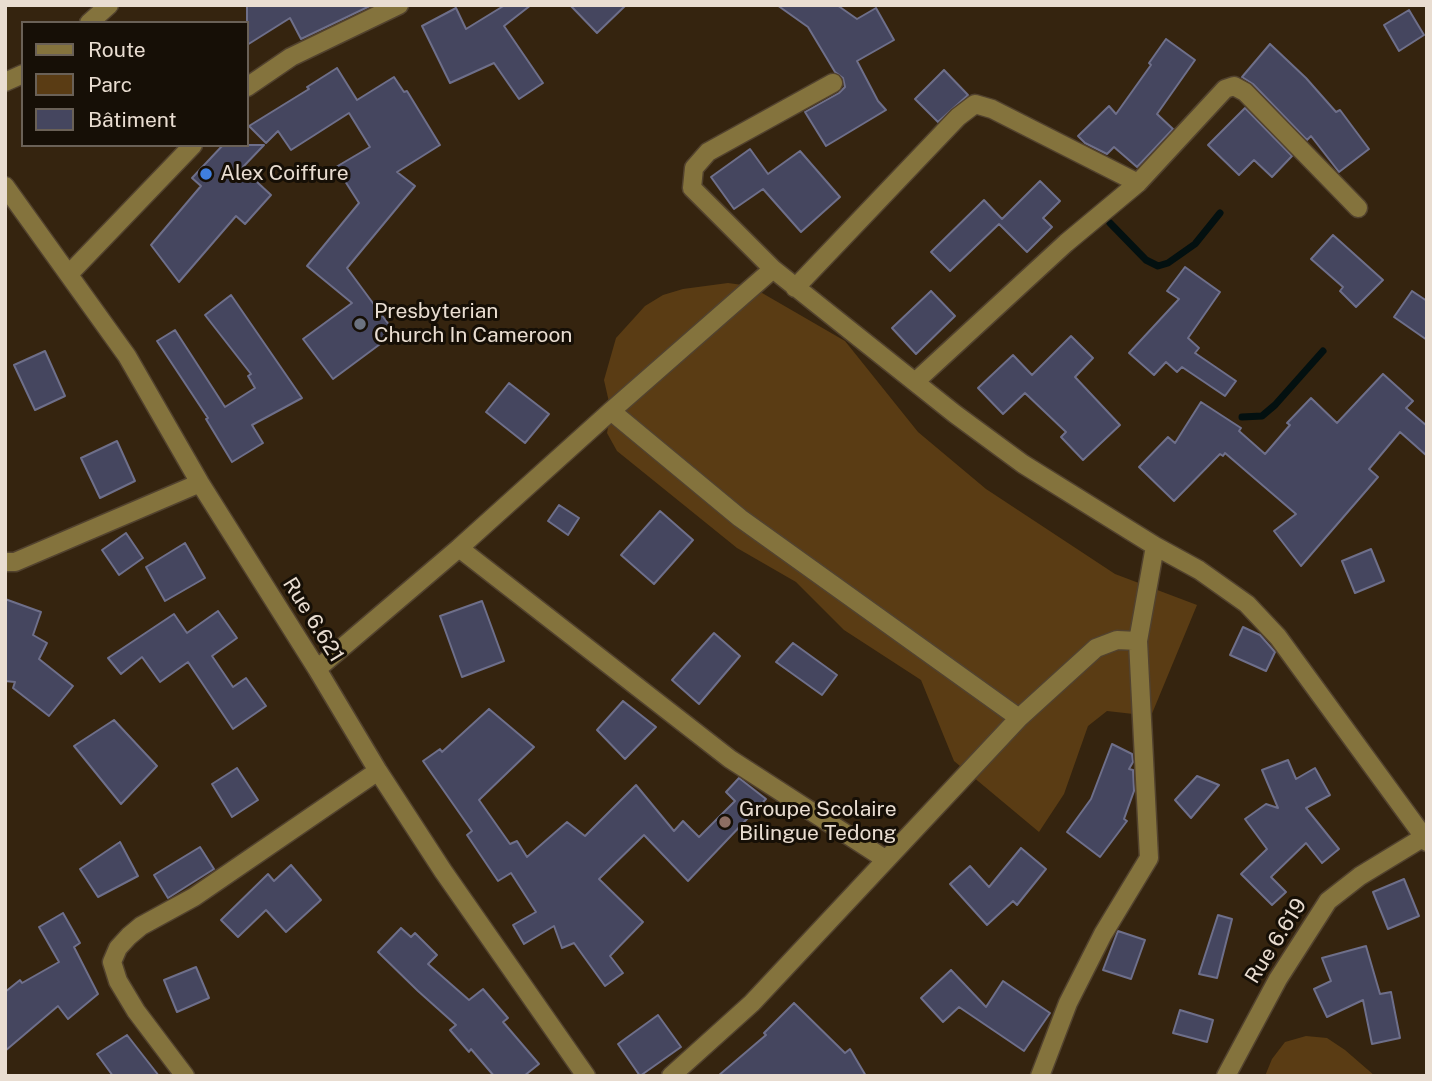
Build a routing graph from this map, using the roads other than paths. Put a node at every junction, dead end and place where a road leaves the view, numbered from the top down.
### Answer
1 (109, 5) edge
2 (399, 5) edge
3 (91, 21) edge
4 (21, 75) edge
5 (5, 82) edge
6 (833, 83) dead end
7 (248, 86) edge
8 (191, 147) edge
9 (1138, 183) junction
10 (5, 186) edge
11 (1358, 208) dead end
12 (773, 270) junction
13 (69, 274) junction
14 (795, 288) junction
15 (915, 382) junction
16 (611, 411) junction
17 (201, 483) junction
18 (1155, 546) junction
19 (459, 548) junction
20 (5, 562) edge
21 (1138, 641) junction
22 (317, 669) junction
23 (1019, 718) junction
24 (378, 771) junction
25 (1426, 838) edge
26 (885, 859) junction
27 (185, 1076) edge
28 (586, 1076) edge
29 (671, 1076) edge
30 (1040, 1076) edge
31 (1226, 1076) edge

1 - 3 street
2 - 7 street
4 - 5 street
6 - 12 street
8 - 13 street
9 - 11 street
9 - 14 street
9 - 15 street
10 - 13 street, Rue 6.621
12 - 14 street
12 - 16 street
13 - 17 street, Rue 6.621
14 - 15 street
15 - 18 street
16 - 19 street
16 - 23 street
17 - 20 street
17 - 22 street, Rue 6.621
18 - 21 street
18 - 25 street
19 - 22 street
19 - 26 street
21 - 23 street
21 - 30 street
22 - 24 street, Rue 6.621
23 - 26 street
24 - 27 street
24 - 28 street, Rue 6.621
25 - 31 street, Rue 6.619
26 - 29 street

